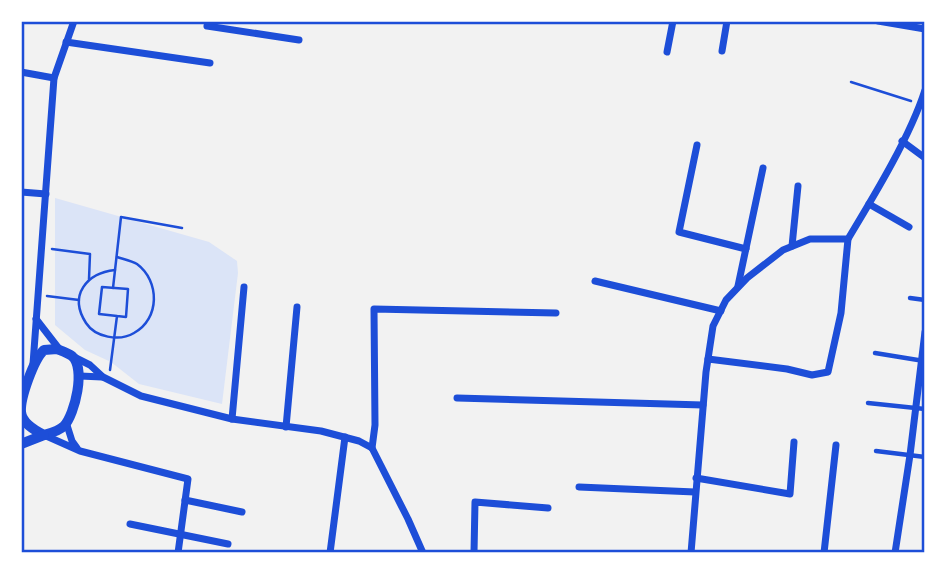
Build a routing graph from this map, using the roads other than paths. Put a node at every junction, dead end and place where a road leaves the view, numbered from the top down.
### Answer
1 (74, 21) edge
2 (208, 21) edge
3 (673, 21) edge
4 (727, 21) edge
5 (877, 21) edge
6 (925, 29) edge
7 (299, 40) dead end
8 (66, 42) junction
9 (722, 51) dead end
10 (667, 52) dead end
11 (210, 63) dead end
12 (21, 72) edge
13 (54, 78) junction
14 (925, 90) edge
15 (902, 141) junction
16 (697, 145) dead end
17 (925, 158) edge
18 (763, 168) dead end
19 (798, 186) dead end
20 (21, 192) edge
21 (46, 194) junction
22 (869, 204) junction
23 (909, 227) dead end
24 (848, 239) junction
25 (792, 246) junction
26 (746, 249) junction
27 (595, 281) dead end
28 (244, 287) dead end
29 (738, 287) junction
30 (910, 298) dead end
31 (925, 300) edge
32 (297, 307) dead end
33 (721, 311) junction
34 (556, 313) dead end
35 (36, 319) junction
36 (925, 332) edge
37 (60, 351) junction
38 (875, 353) dead end
39 (73, 356) junction
40 (708, 359) junction
41 (923, 360) edge
42 (33, 364) junction
43 (79, 376) junction
44 (106, 379) junction
45 (457, 398) dead end
46 (868, 402) dead end
47 (702, 405) junction
48 (916, 408) junction
49 (925, 410) edge
50 (22, 415) edge
51 (232, 419) junction
52 (66, 422) junction
53 (286, 427) junction
54 (44, 435) junction
55 (345, 437) junction
56 (794, 442) dead end
57 (21, 444) edge
58 (836, 445) dead end
59 (372, 448) junction
60 (80, 451) junction
61 (876, 451) dead end
62 (911, 455) junction
63 (925, 457) edge
64 (696, 478) junction
65 (579, 487) dead end
66 (695, 492) junction
67 (185, 500) junction
68 (548, 508) dead end
69 (242, 512) dead end
70 (130, 524) dead end
71 (181, 534) junction
72 (228, 544) dead end
73 (178, 553) edge
74 (330, 553) edge
75 (423, 553) edge
76 (474, 553) edge
77 (691, 553) edge
78 (824, 553) edge
79 (895, 553) edge

1 - 8 street
2 - 7 street
3 - 10 street
4 - 9 street
5 - 6 street
8 - 11 street
8 - 13 street
12 - 13 street
13 - 21 street
14 - 15 street
15 - 17 street
15 - 22 street
16 - 26 street
18 - 26 street
19 - 25 street
20 - 21 street
21 - 35 street
22 - 23 street
22 - 24 street
24 - 25 street
24 - 40 street
25 - 29 street
26 - 29 street
27 - 33 street
28 - 51 street
29 - 33 street
30 - 31 lane
32 - 53 street
33 - 40 street
34 - 59 street
35 - 37 street
35 - 42 street
36 - 41 street
37 - 39 street
37 - 42 street
38 - 41 lane
39 - 43 street
39 - 44 street
40 - 47 street
41 - 48 street
42 - 50 street
43 - 44 street
43 - 52 street
44 - 51 street
45 - 47 street
46 - 48 lane
47 - 64 street
48 - 49 lane
48 - 62 street
50 - 54 street
51 - 53 street
52 - 54 street
52 - 60 street
53 - 55 street
54 - 57 street
54 - 60 street
55 - 59 street
55 - 74 street
56 - 64 street
58 - 78 street
59 - 75 street
60 - 67 street
61 - 62 lane
62 - 63 lane
62 - 79 street
64 - 66 street
65 - 66 street
66 - 77 street
67 - 69 street
67 - 71 street
68 - 76 street
70 - 71 street
71 - 72 street
71 - 73 street

